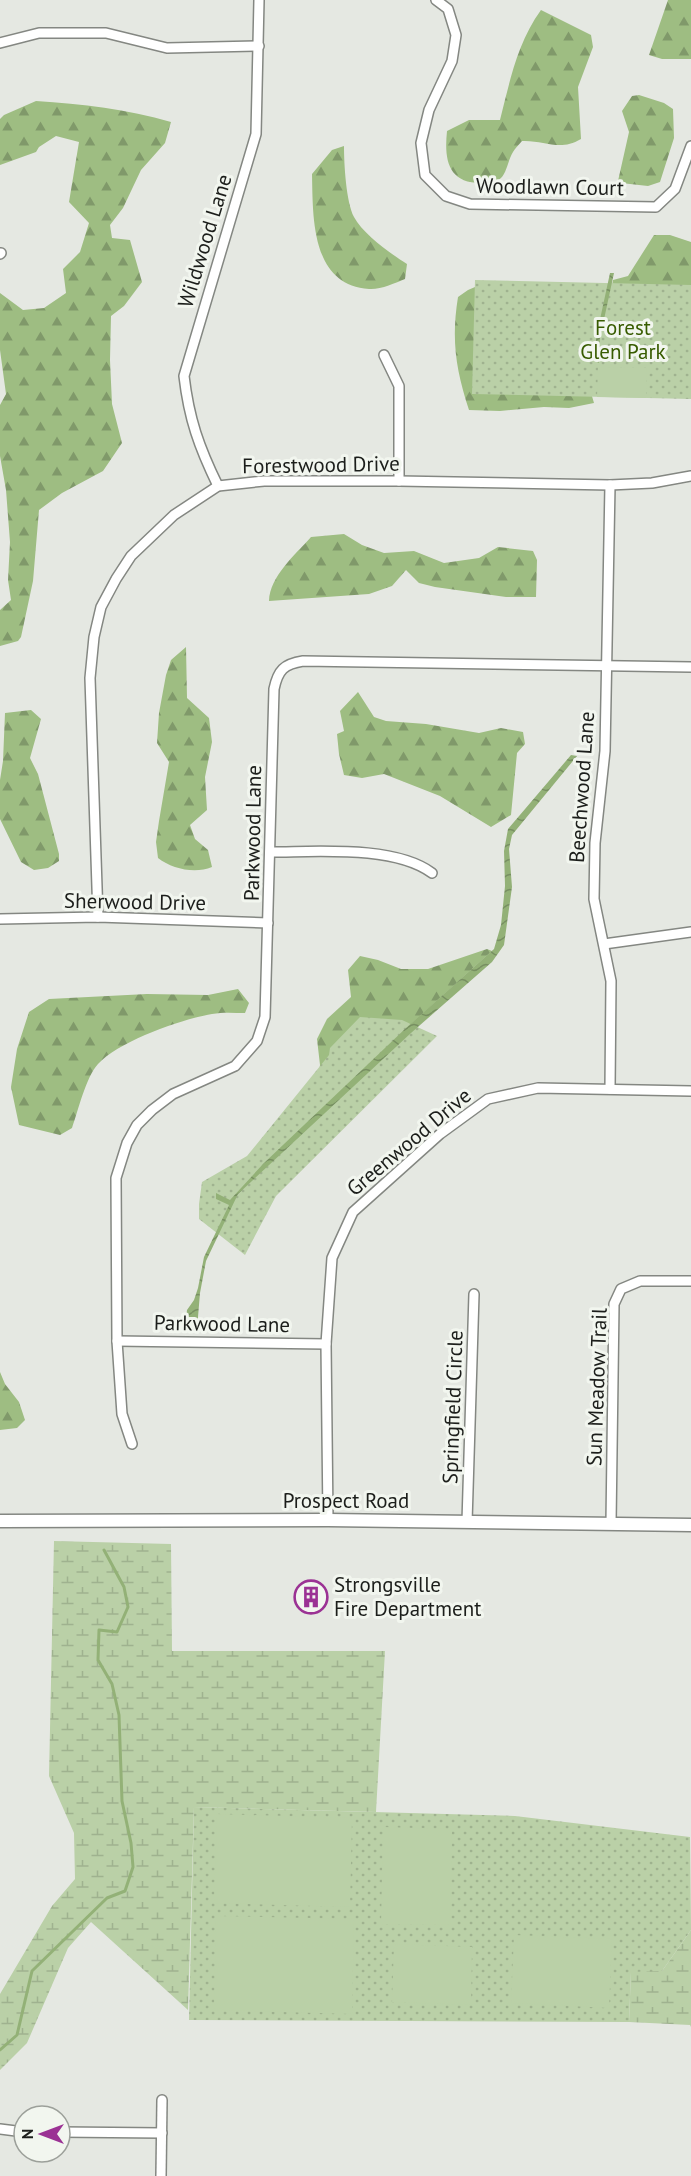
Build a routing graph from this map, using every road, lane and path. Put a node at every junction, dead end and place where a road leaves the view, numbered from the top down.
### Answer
1 (259, 0) edge
2 (436, 0) edge
3 (0, 43) edge
4 (259, 46) junction
5 (691, 146) edge
6 (384, 355) dead end
7 (691, 476) edge
8 (399, 480) junction
9 (218, 486) junction
10 (610, 486) junction
11 (606, 665) junction
12 (691, 667) edge
13 (270, 852) junction
14 (432, 873) dead end
15 (98, 917) junction
16 (0, 920) edge
17 (268, 923) junction
18 (691, 932) edge
19 (604, 944) junction
20 (610, 1089) junction
21 (691, 1091) edge
22 (691, 1281) edge
23 (474, 1294) dead end
24 (117, 1341) junction
25 (326, 1344) junction
26 (132, 1444) dead end
27 (328, 1520) junction
28 (0, 1521) edge
29 (467, 1521) junction
30 (611, 1522) junction
31 (691, 1525) edge
32 (162, 2100) dead end
33 (72, 2132) edge
34 (162, 2133) junction
35 (161, 2176) edge

1 - 4 street, Wildwood Lane
2 - 5 street, Woodlawn Court
3 - 4 street
4 - 9 street, Wildwood Lane
6 - 8 street
7 - 10 street, Forestwood Drive
8 - 9 street, Forestwood Drive
8 - 10 street, Forestwood Drive
9 - 15 street, Forestwood Drive
10 - 11 street, Beechwood Lane
11 - 12 street, Parkwood Lane
11 - 13 street, Parkwood Lane
11 - 19 street, Beechwood Lane
13 - 14 street
13 - 17 street, Parkwood Lane
15 - 16 street, Sherwood Drive
15 - 17 street, Sherwood Drive
17 - 24 street, Parkwood Lane
18 - 19 street
19 - 20 street, Beechwood Lane
20 - 21 street, Greenwood Drive
20 - 25 street, Greenwood Drive
22 - 30 street, Sun Meadow Trail
23 - 29 street, Springfield Circle
24 - 25 street, Parkwood Lane
24 - 26 street, Parkwood Lane
25 - 27 street, Greenwood Drive
27 - 28 street, Prospect Road
27 - 29 street, Prospect Road
29 - 30 street, Prospect Road
30 - 31 street, Prospect Road
32 - 34 street
33 - 34 street
34 - 35 street

